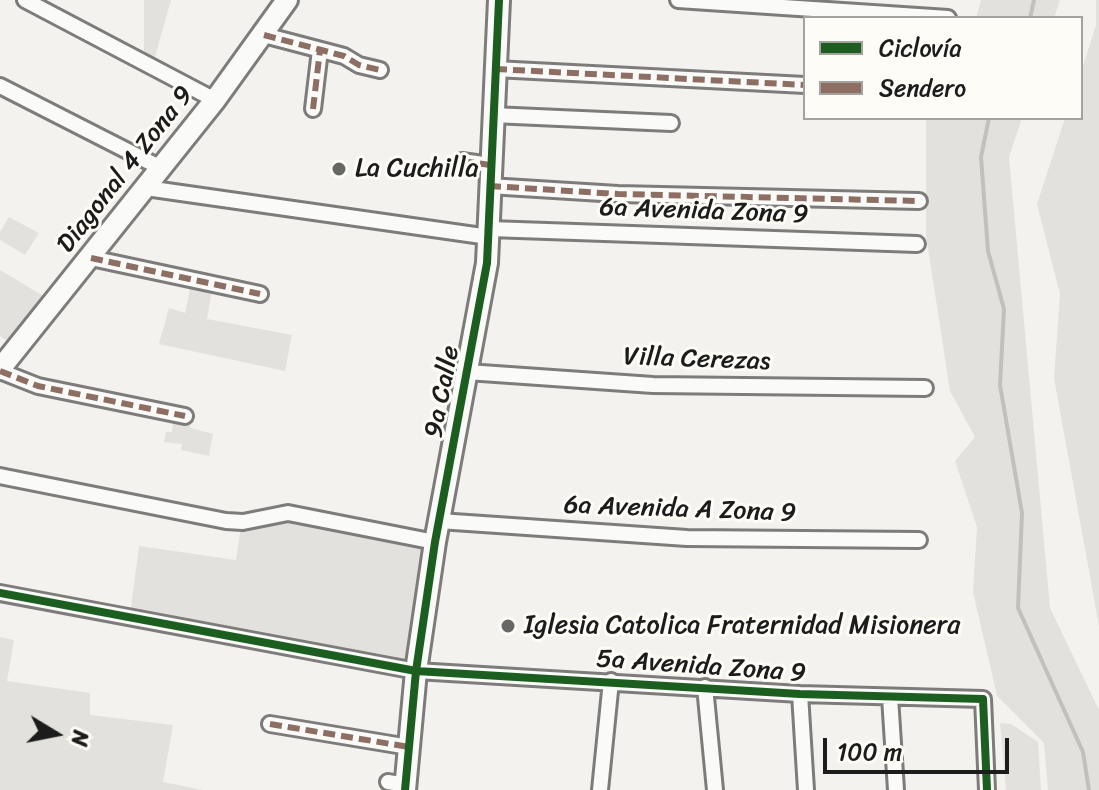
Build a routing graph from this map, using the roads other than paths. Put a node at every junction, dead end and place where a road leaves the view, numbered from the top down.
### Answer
1 (25, 0) edge
2 (287, 0) edge
3 (499, 0) edge
4 (678, 0) edge
5 (864, 15) edge
6 (887, 16) edge
7 (264, 35) junction
8 (320, 50) junction
9 (495, 69) junction
10 (380, 70) dead end
11 (803, 85) edge
12 (0, 86) edge
13 (215, 100) junction
14 (313, 109) dead end
15 (492, 115) junction
16 (671, 123) dead end
17 (462, 161) dead end
18 (490, 165) junction
19 (161, 168) junction
20 (489, 186) junction
21 (146, 188) junction
22 (919, 201) dead end
23 (489, 233) junction
24 (917, 244) dead end
25 (91, 258) junction
26 (260, 294) dead end
27 (0, 370) edge
28 (467, 372) junction
29 (925, 388) dead end
30 (185, 416) dead end
31 (0, 476) edge
32 (439, 521) junction
33 (919, 540) dead end
34 (435, 542) junction
35 (0, 593) edge
36 (416, 671) junction
37 (611, 681) junction
38 (705, 687) junction
39 (800, 694) junction
40 (890, 697) junction
41 (270, 724) dead end
42 (409, 747) junction
43 (400, 786) edge
44 (600, 790) edge
45 (715, 790) edge
46 (806, 790) edge
47 (896, 790) edge
48 (987, 790) edge

1 - 13 street
2 - 7 street, Diagonal 4 Zona 9
3 - 9 street, 9a Calle
4 - 5 street
5 - 6 street
7 - 8 street
7 - 13 street, Diagonal 4 Zona 9
8 - 10 street
8 - 14 street
9 - 11 street
9 - 15 street, 9a Calle
12 - 19 street
13 - 19 street, Diagonal 4 Zona 9
15 - 16 street
15 - 18 street, 9a Calle
17 - 18 street
18 - 20 street, 9a Calle
19 - 21 street, Diagonal 4 Zona 9
20 - 22 street
20 - 23 street, 9a Calle
21 - 23 street, 6a Avenida Zona 9
21 - 25 street, Diagonal 4 Zona 9
23 - 24 street, 6a Avenida Zona 9
23 - 28 street, 9a Calle
25 - 26 street
25 - 27 street, Diagonal 4 Zona 9
27 - 30 street
28 - 29 street, Villa Cerezas
28 - 32 street, 9a Calle
31 - 34 street
32 - 33 street, 6a Avenida A Zona 9
32 - 34 street, 9a Calle
34 - 36 street, 9a Calle
35 - 36 street, 5a Avenida Zona 9
36 - 37 street, 5a Avenida Zona 9
36 - 42 street, 9a Calle
37 - 38 street, 5a Avenida Zona 9
37 - 44 street
38 - 39 street, 5a Avenida Zona 9
38 - 45 street
39 - 40 street, 5a Avenida Zona 9
39 - 46 street
40 - 47 street
40 - 48 street, 5a Avenida Zona 9
41 - 42 street
42 - 43 street, 9a Calle

